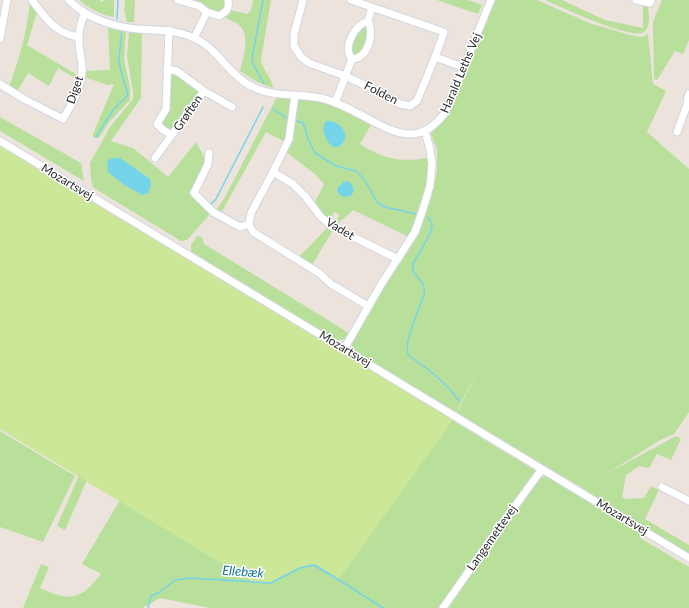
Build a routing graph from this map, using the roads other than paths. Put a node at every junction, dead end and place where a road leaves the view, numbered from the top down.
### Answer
1 (7, 0) edge
2 (32, 0) edge
3 (69, 0) edge
4 (178, 0) edge
5 (228, 0) edge
6 (303, 0) edge
7 (351, 0) edge
8 (491, 0) edge
9 (636, 0) edge
10 (651, 0) edge
11 (372, 7) junction
12 (207, 12) junction
13 (85, 13) junction
14 (368, 21) junction
15 (168, 30) junction
16 (78, 37) junction
17 (0, 38) edge
18 (194, 38) junction
19 (435, 57) junction
20 (352, 59) junction
21 (463, 67) junction
22 (168, 70) junction
23 (345, 76) junction
24 (0, 84) edge
25 (204, 91) junction
26 (689, 94) edge
27 (295, 95) junction
28 (335, 102) junction
29 (232, 107) dead end
30 (425, 131) junction
31 (677, 132) dead end
32 (172, 135) junction
33 (0, 141) edge
34 (209, 153) dead end
35 (154, 158) dead end
36 (273, 172) junction
37 (250, 224) junction
38 (398, 259) junction
39 (368, 306) junction
40 (344, 349) junction
41 (542, 469) junction
42 (662, 487) dead end
43 (689, 501) edge
44 (689, 558) edge
45 (443, 608) edge

1 - 17 street
2 - 16 street
3 - 13 street
4 - 12 street
5 - 12 street
6 - 23 street, Folden
7 - 11 street, Folden
8 - 21 street, Harald Leths Vej
9 - 10 street
11 - 14 street
11 - 19 street, Folden
12 - 18 street
13 - 15 street
13 - 16 street, Diget
14 - 20 street
14 - 20 street
15 - 18 street
15 - 22 street, Grøften
16 - 24 street, Diget
18 - 27 street
19 - 21 street
19 - 23 street, Folden
20 - 23 street
21 - 30 street, Harald Leths Vej
22 - 25 street, Grøften
22 - 32 street, Grøften
23 - 28 street
25 - 29 street, Grøften
25 - 32 street, Grøften
26 - 31 street
27 - 28 street
27 - 36 street
28 - 30 street
30 - 38 street
32 - 35 street, Grøften
33 - 40 street, Mozartsvej
34 - 37 street
36 - 37 street
36 - 38 street, Vadet
37 - 39 street
38 - 39 street
39 - 40 street
40 - 41 street, Mozartsvej
41 - 44 street, Mozartsvej
41 - 45 street, Langemettevej
42 - 43 street

